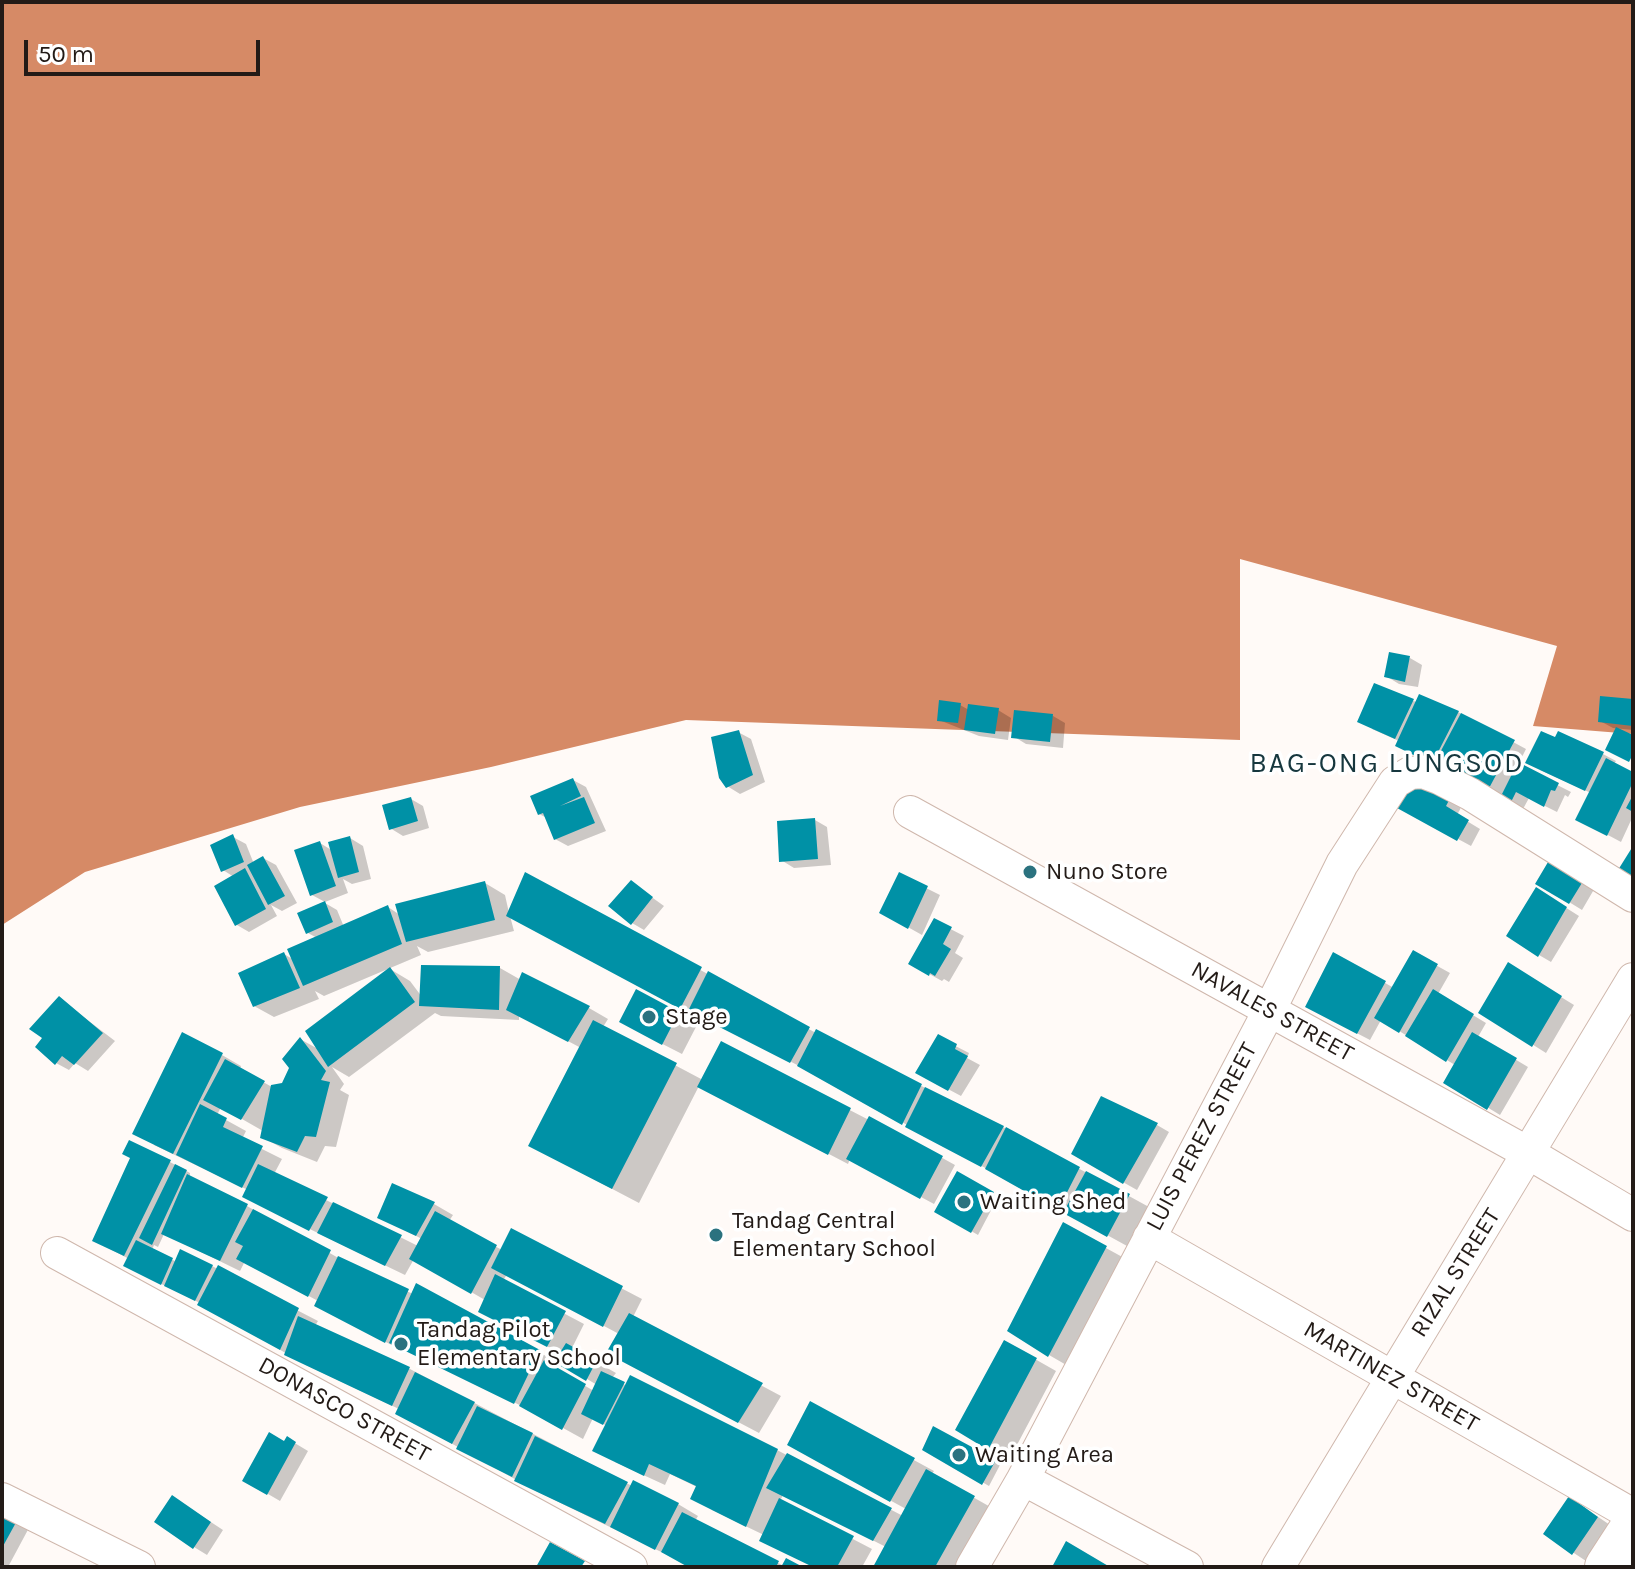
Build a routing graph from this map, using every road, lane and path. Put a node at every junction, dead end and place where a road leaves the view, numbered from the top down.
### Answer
1 (910, 812) dead end
2 (1633, 896) edge
3 (1633, 979) edge
4 (1269, 1011) junction
5 (1530, 1154) junction
6 (1633, 1215) edge
7 (1149, 1238) junction
8 (57, 1253) dead end
9 (1392, 1377) junction
10 (1023, 1479) junction
11 (2, 1499) edge
12 (1633, 1515) edge
13 (1633, 1527) edge
14 (139, 1567) edge
15 (631, 1567) edge
16 (972, 1567) edge
17 (1187, 1567) edge
18 (1278, 1567) edge
19 (1607, 1567) edge

1 - 4 street, NAVALES STREET
2 - 4 street, LUIS PEREZ STREET
3 - 5 street, RIZAL STREET
4 - 5 street, NAVALES STREET
4 - 7 street, LUIS PEREZ STREET
5 - 6 street, NAVALES STREET
5 - 9 street, RIZAL STREET
7 - 9 street, MARTINEZ STREET
7 - 10 street, LUIS PEREZ STREET
8 - 15 street, DONASCO STREET
9 - 12 street, MARTINEZ STREET
9 - 18 street, RIZAL STREET
10 - 16 street, LUIS PEREZ STREET
10 - 17 street
11 - 14 street
13 - 19 main road

